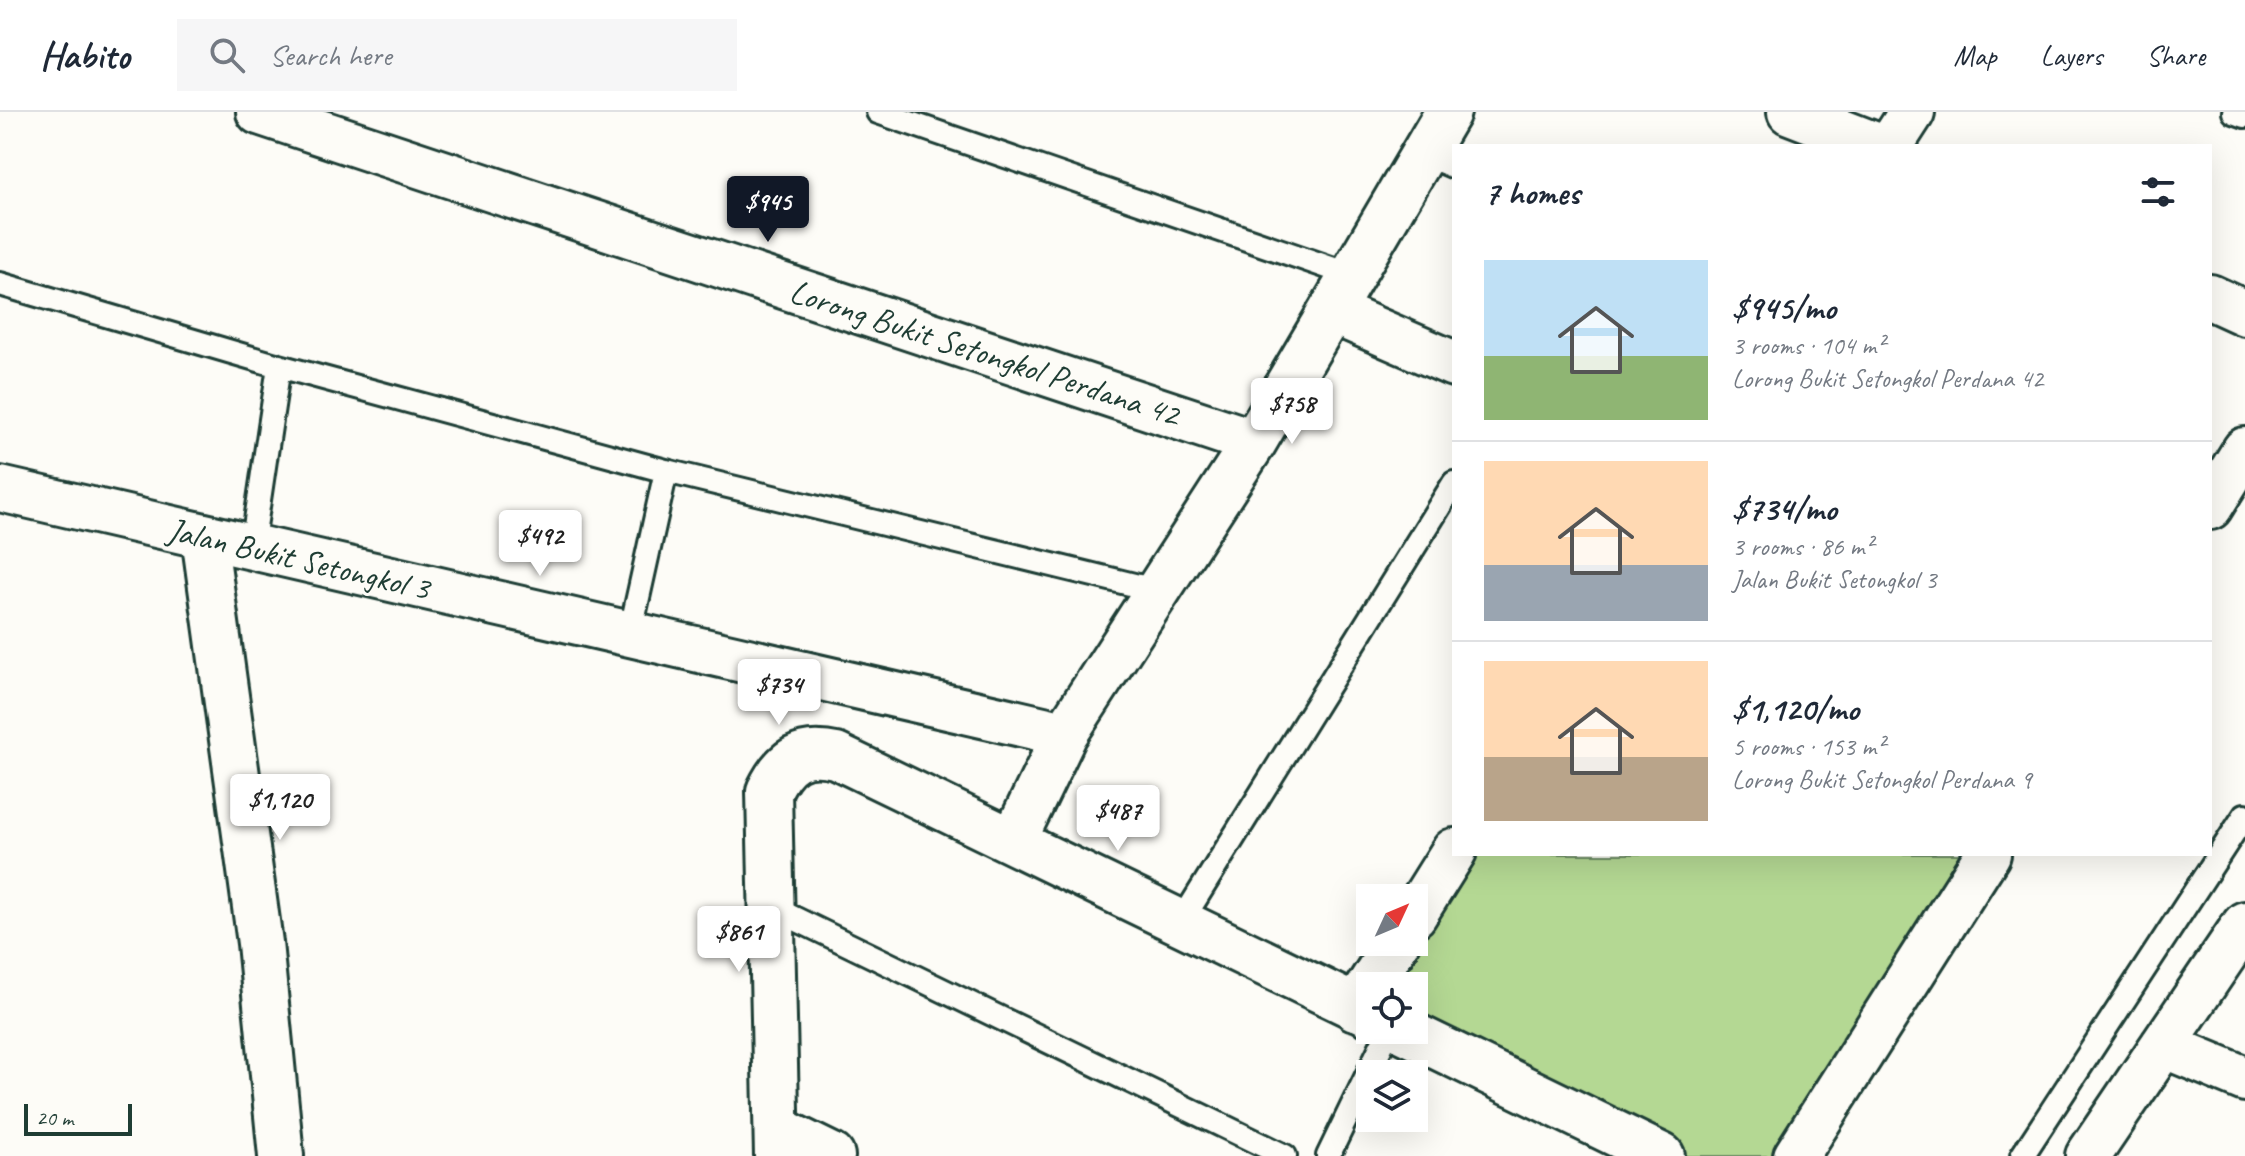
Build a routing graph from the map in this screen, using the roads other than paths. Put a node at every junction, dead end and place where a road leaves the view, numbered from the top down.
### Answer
1 (259, 112) edge
2 (878, 112) edge
3 (1790, 112) edge
4 (1912, 112) edge
5 (2234, 112) edge
6 (2245, 116) edge
7 (359, 126) edge
8 (1440, 132) edge
9 (1873, 144) edge
10 (1891, 144) edge
11 (0, 284) edge
12 (1341, 293) junction
13 (2212, 298) edge
14 (2245, 313) edge
15 (1452, 363) edge
16 (279, 366) junction
17 (1254, 442) junction
18 (2245, 450) edge
19 (666, 471) junction
20 (1452, 486) edge
21 (0, 489) edge
22 (2213, 498) edge
23 (204, 536) junction
24 (252, 547) junction
25 (1159, 591) junction
26 (630, 634) junction
27 (1065, 734) junction
28 (2245, 815) edge
29 (1014, 840) junction
30 (2215, 851) edge
31 (1452, 854) edge
32 (1987, 856) edge
33 (2212, 856) edge
34 (1428, 893) edge
35 (771, 907) junction
36 (1181, 922) junction
37 (2245, 924) edge
38 (1356, 1010) edge
39 (1428, 1042) edge
40 (1363, 1044) edge
41 (2163, 1045) junction
42 (2245, 1079) edge
43 (777, 1143) edge
44 (281, 1156) edge
45 (832, 1156) edge
46 (1285, 1156) edge
47 (1328, 1156) edge
48 (1662, 1156) edge
49 (1796, 1156) edge
50 (2022, 1156) edge
51 (2088, 1156) edge

1 - 7 street, Lorong Bukit Setongkol Perdana 42
2 - 12 lane
3 - 9 street
4 - 10 street
5 - 6 lane
7 - 17 street, Lorong Bukit Setongkol Perdana 42
8 - 12 street
11 - 16 lane
12 - 15 street
12 - 17 street
13 - 14 street
16 - 19 lane
16 - 24 lane
17 - 25 street
18 - 22 street
19 - 25 lane
19 - 26 lane
20 - 36 lane
21 - 23 street, Jalan Bukit Setongkol 3
23 - 24 street, Jalan Bukit Setongkol 3
23 - 44 street
24 - 26 street, Jalan Bukit Setongkol 3
25 - 27 street
26 - 27 street, Jalan Bukit Setongkol 3
27 - 29 street
28 - 30 lane
29 - 35 street
29 - 36 street
31 - 34 street
32 - 49 street
33 - 50 lane
35 - 43 street
35 - 46 lane
36 - 38 street
37 - 41 street
39 - 48 street
40 - 47 lane
41 - 42 street
41 - 51 street
43 - 45 street

